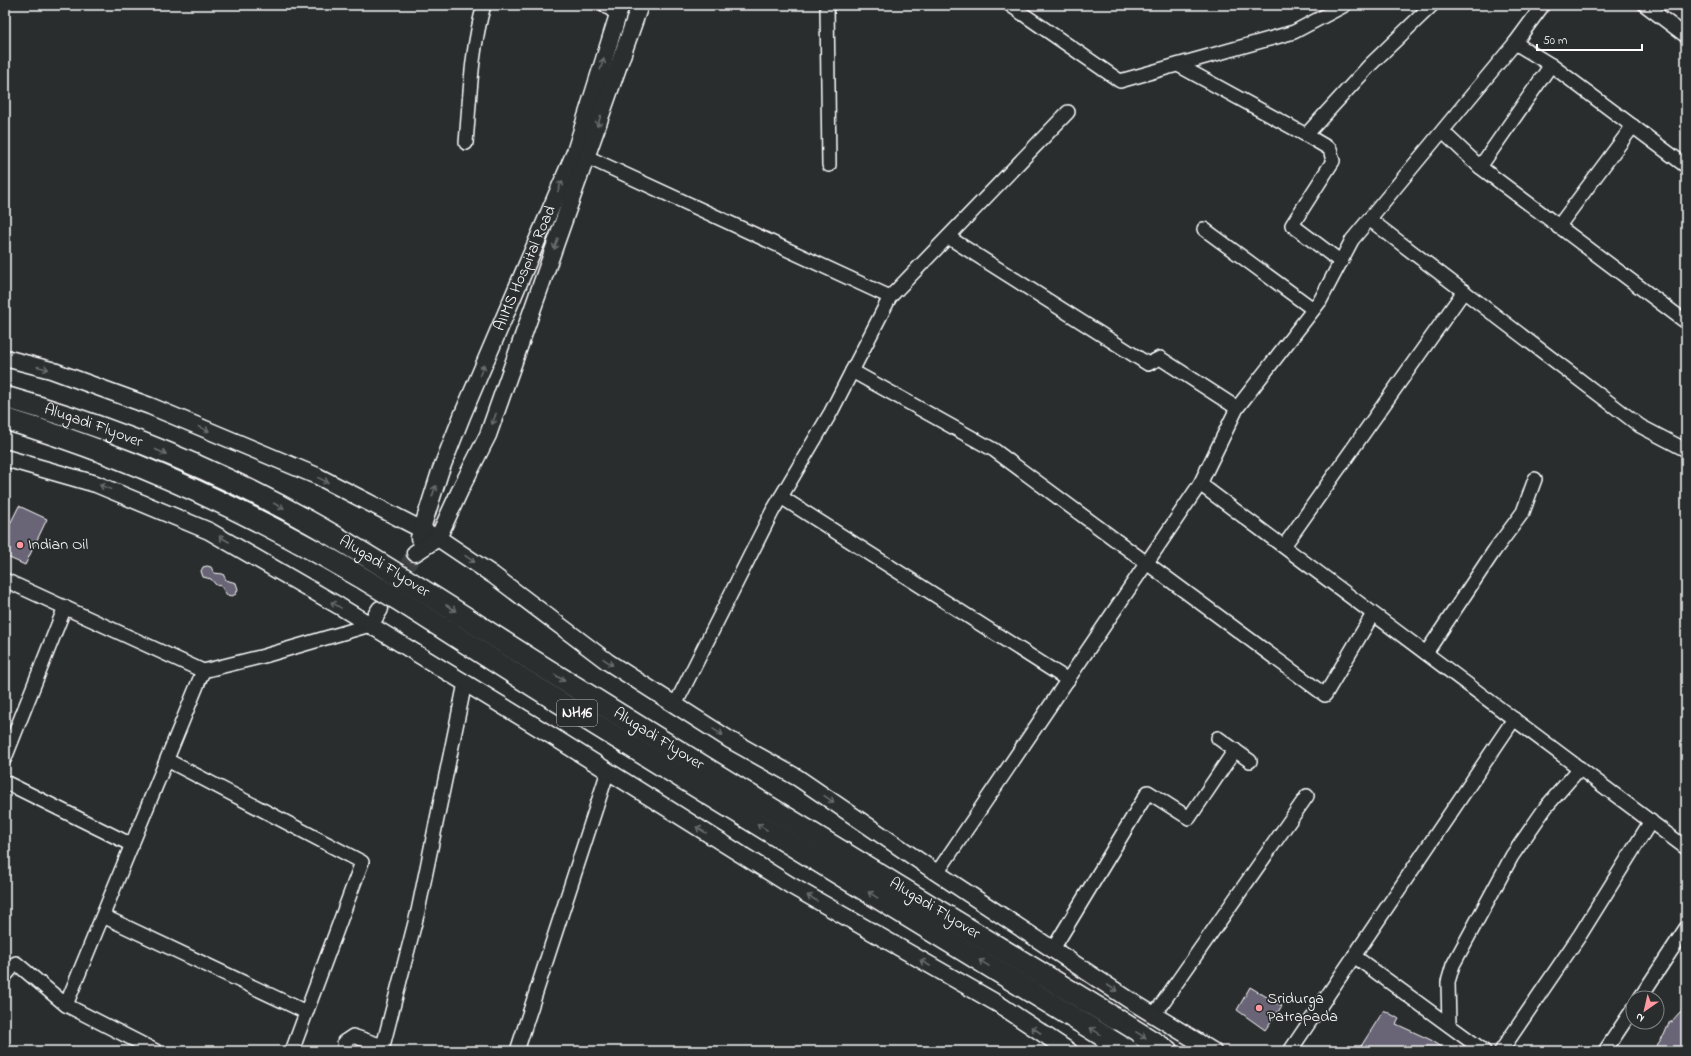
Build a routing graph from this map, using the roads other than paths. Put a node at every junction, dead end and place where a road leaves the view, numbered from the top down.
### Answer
1 (484, 5) edge
2 (640, 5) edge
3 (826, 5) edge
4 (1010, 5) edge
5 (1345, 5) edge
6 (1432, 5) edge
7 (1543, 5) edge
8 (1645, 5) edge
9 (614, 8) edge
10 (1686, 36) edge
11 (610, 37) junction
12 (626, 43) junction
13 (1515, 43) junction
14 (1178, 64) junction
15 (1551, 65) junction
16 (1068, 112) dead end
17 (1634, 126) junction
18 (1443, 132) junction
19 (1306, 135) junction
20 (466, 144) dead end
21 (587, 157) junction
22 (829, 165) dead end
23 (1686, 166) edge
24 (1480, 167) junction
25 (1369, 219) junction
26 (1558, 227) junction
27 (1204, 229) dead end
28 (948, 237) junction
29 (1341, 262) junction
30 (1464, 291) junction
31 (890, 297) junction
32 (1313, 309) junction
33 (1686, 322) edge
34 (5, 358) edge
35 (852, 371) junction
36 (5, 397) edge
37 (1238, 408) junction
38 (5, 419) edge
39 (1686, 450) edge
40 (5, 458) edge
41 (1536, 480) dead end
42 (1200, 484) junction
43 (781, 497) junction
44 (421, 528) junction
45 (438, 538) junction
46 (1284, 546) junction
47 (1146, 564) junction
48 (5, 580) edge
49 (65, 607) junction
50 (380, 610) dead end
51 (1374, 614) junction
52 (370, 625) junction
53 (1426, 653) junction
54 (203, 671) junction
55 (1068, 680) junction
56 (465, 683) junction
57 (675, 705) junction
58 (1514, 719) junction
59 (1218, 738) dead end
60 (1235, 750) junction
61 (5, 758) edge
62 (167, 760) junction
63 (1250, 761) dead end
64 (1580, 768) junction
65 (608, 771) junction
66 (5, 782) edge
67 (1307, 796) dead end
68 (1651, 821) junction
69 (132, 845) junction
70 (1686, 848) edge
71 (937, 873) junction
72 (103, 916) junction
73 (1686, 928) edge
74 (1053, 949) junction
75 (1354, 956) junction
76 (5, 976) edge
77 (1645, 990) edge
78 (66, 1005) junction
79 (306, 1012) junction
80 (1154, 1015) junction
81 (1625, 1020) edge
82 (1449, 1025) junction
83 (135, 1046) edge
84 (156, 1051) edge
85 (292, 1051) edge
86 (344, 1051) edge
87 (517, 1051) edge
88 (1069, 1051) edge
89 (1128, 1051) edge
90 (1167, 1051) edge
91 (1213, 1051) edge
92 (1290, 1051) edge
93 (1484, 1051) edge
94 (1502, 1051) edge
95 (1605, 1051) edge

1 - 20 street
2 - 12 street, AIIMS Hospital Road
3 - 22 street
4 - 14 street
5 - 14 street
6 - 19 street
7 - 13 street
8 - 10 street
9 - 11 street, AIIMS Hospital Road
11 - 12 street
44 -> 11 street, AIIMS Hospital Road
12 -> 21 street, AIIMS Hospital Road
13 - 15 street
13 - 18 street
14 - 19 street
15 - 17 street
15 - 24 street
16 - 28 street
17 - 23 street
17 - 26 street
18 - 24 street
18 - 25 street
19 - 29 street
21 - 31 street
21 -> 45 street, AIIMS Hospital Road
24 - 26 street
25 - 29 street
25 - 30 street
26 - 33 street
27 - 32 street
28 - 31 street
28 - 37 street
29 - 32 street
30 - 39 street
30 - 46 street
31 - 35 street
32 - 37 street
34 -> 44 street
35 - 43 street
35 - 47 street
36 -> 90 highway, Alugadi Flyover / NH16, bridge
37 - 42 street
89 -> 38 highway, Alugadi Flyover / NH16, bridge
52 -> 40 street
41 - 53 street
42 - 46 street
42 - 47 street
43 - 55 street
43 - 57 street
44 - 45 street
44 - 45 street, AIIMS Hospital Road
45 -> 57 street
46 - 51 street
47 - 51 street
47 - 55 street
48 - 49 street
49 - 54 street
49 - 61 street
50 - 52 street
51 - 53 street
52 - 54 street
52 - 56 street
53 - 58 street
54 - 62 street
55 - 71 street
56 - 65 street
56 - 86 street
57 -> 71 street
58 - 64 street
58 - 75 street
59 - 60 street
60 - 63 street
60 - 74 street
62 - 69 street
62 - 79 street
64 - 68 street
64 - 82 street
65 - 87 street
88 -> 65 street
66 - 69 street
67 - 80 street
68 - 70 street
68 - 94 street
69 - 72 street
71 - 74 street
72 - 78 street
72 - 79 street
73 - 77 street
74 -> 80 street
75 - 82 street
75 - 92 street
76 - 78 street
78 - 83 street
79 - 85 street
80 - 91 street
81 - 95 street
82 - 93 street
83 - 84 street

